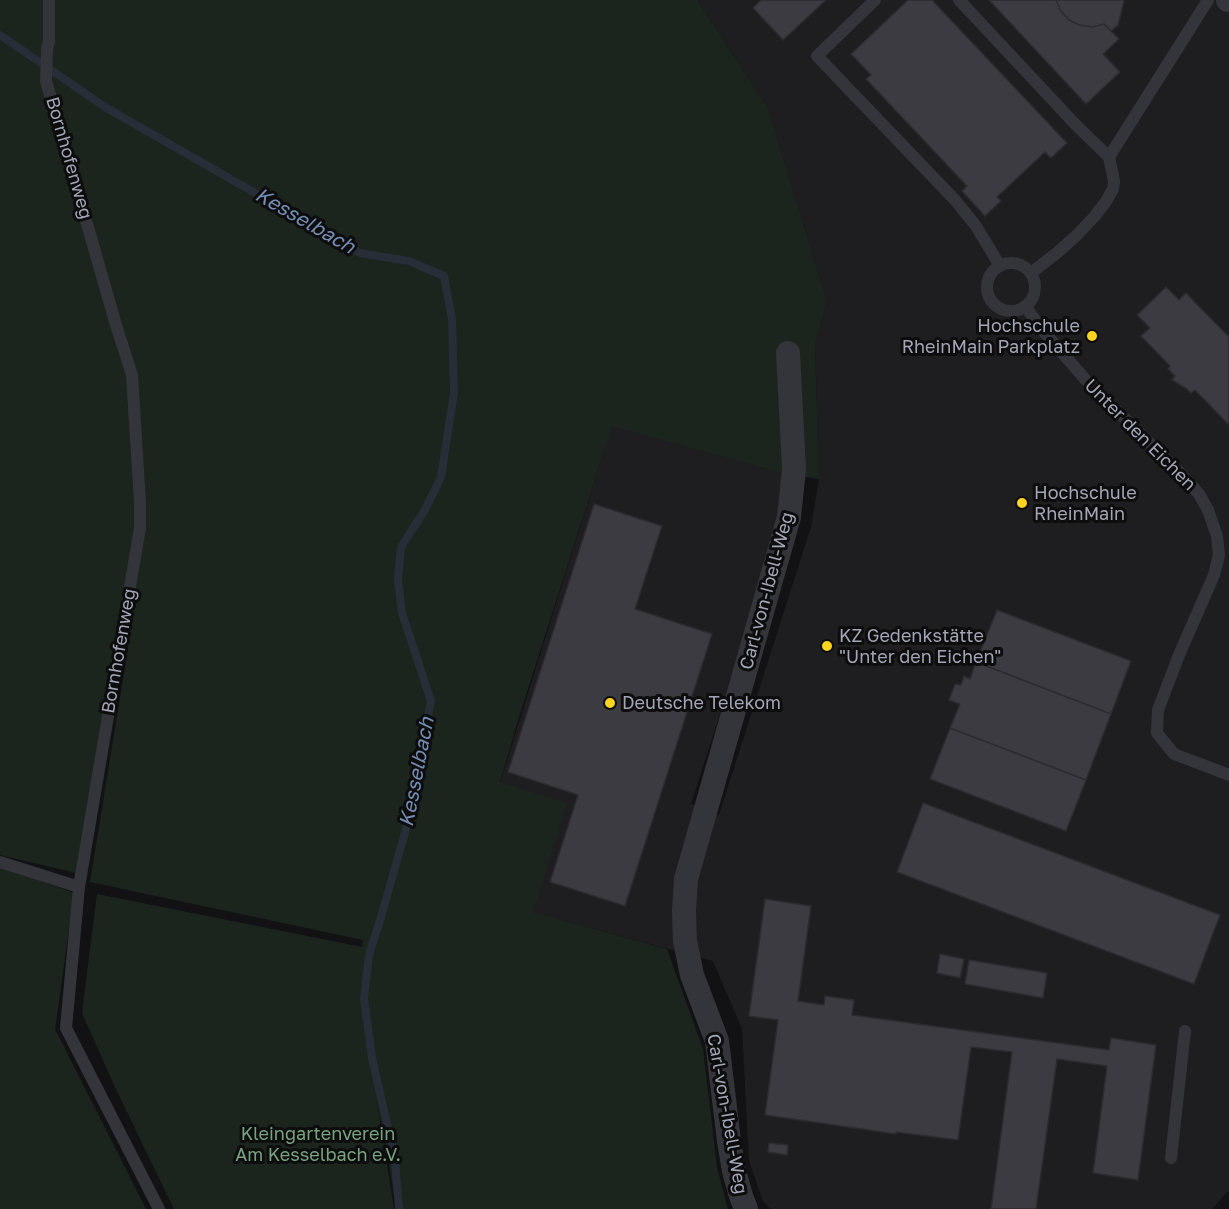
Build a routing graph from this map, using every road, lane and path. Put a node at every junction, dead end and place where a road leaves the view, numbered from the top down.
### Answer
1 (49, 0) edge
2 (875, 0) edge
3 (958, 0) edge
4 (1208, 0) edge
5 (1109, 157) junction
6 (1000, 266) junction
7 (1031, 273) junction
8 (1026, 306) junction
9 (788, 353) dead end
10 (1229, 775) edge
11 (0, 862) edge
12 (79, 887) junction
13 (1185, 1031) dead end
14 (1171, 1158) dead end
15 (159, 1209) edge
16 (746, 1209) edge

1 - 12 lane, Bornhofenweg
2 - 6 lane
3 - 5 lane
4 - 5 lane
5 - 7 lane
6 - 7 lane
6 - 8 lane
7 - 8 lane
8 - 10 lane, Unter den Eichen
9 - 16 street, Carl-von-Ibell-Weg
11 - 12 lane
12 - 15 lane, Bornhofenweg
13 - 14 lane

